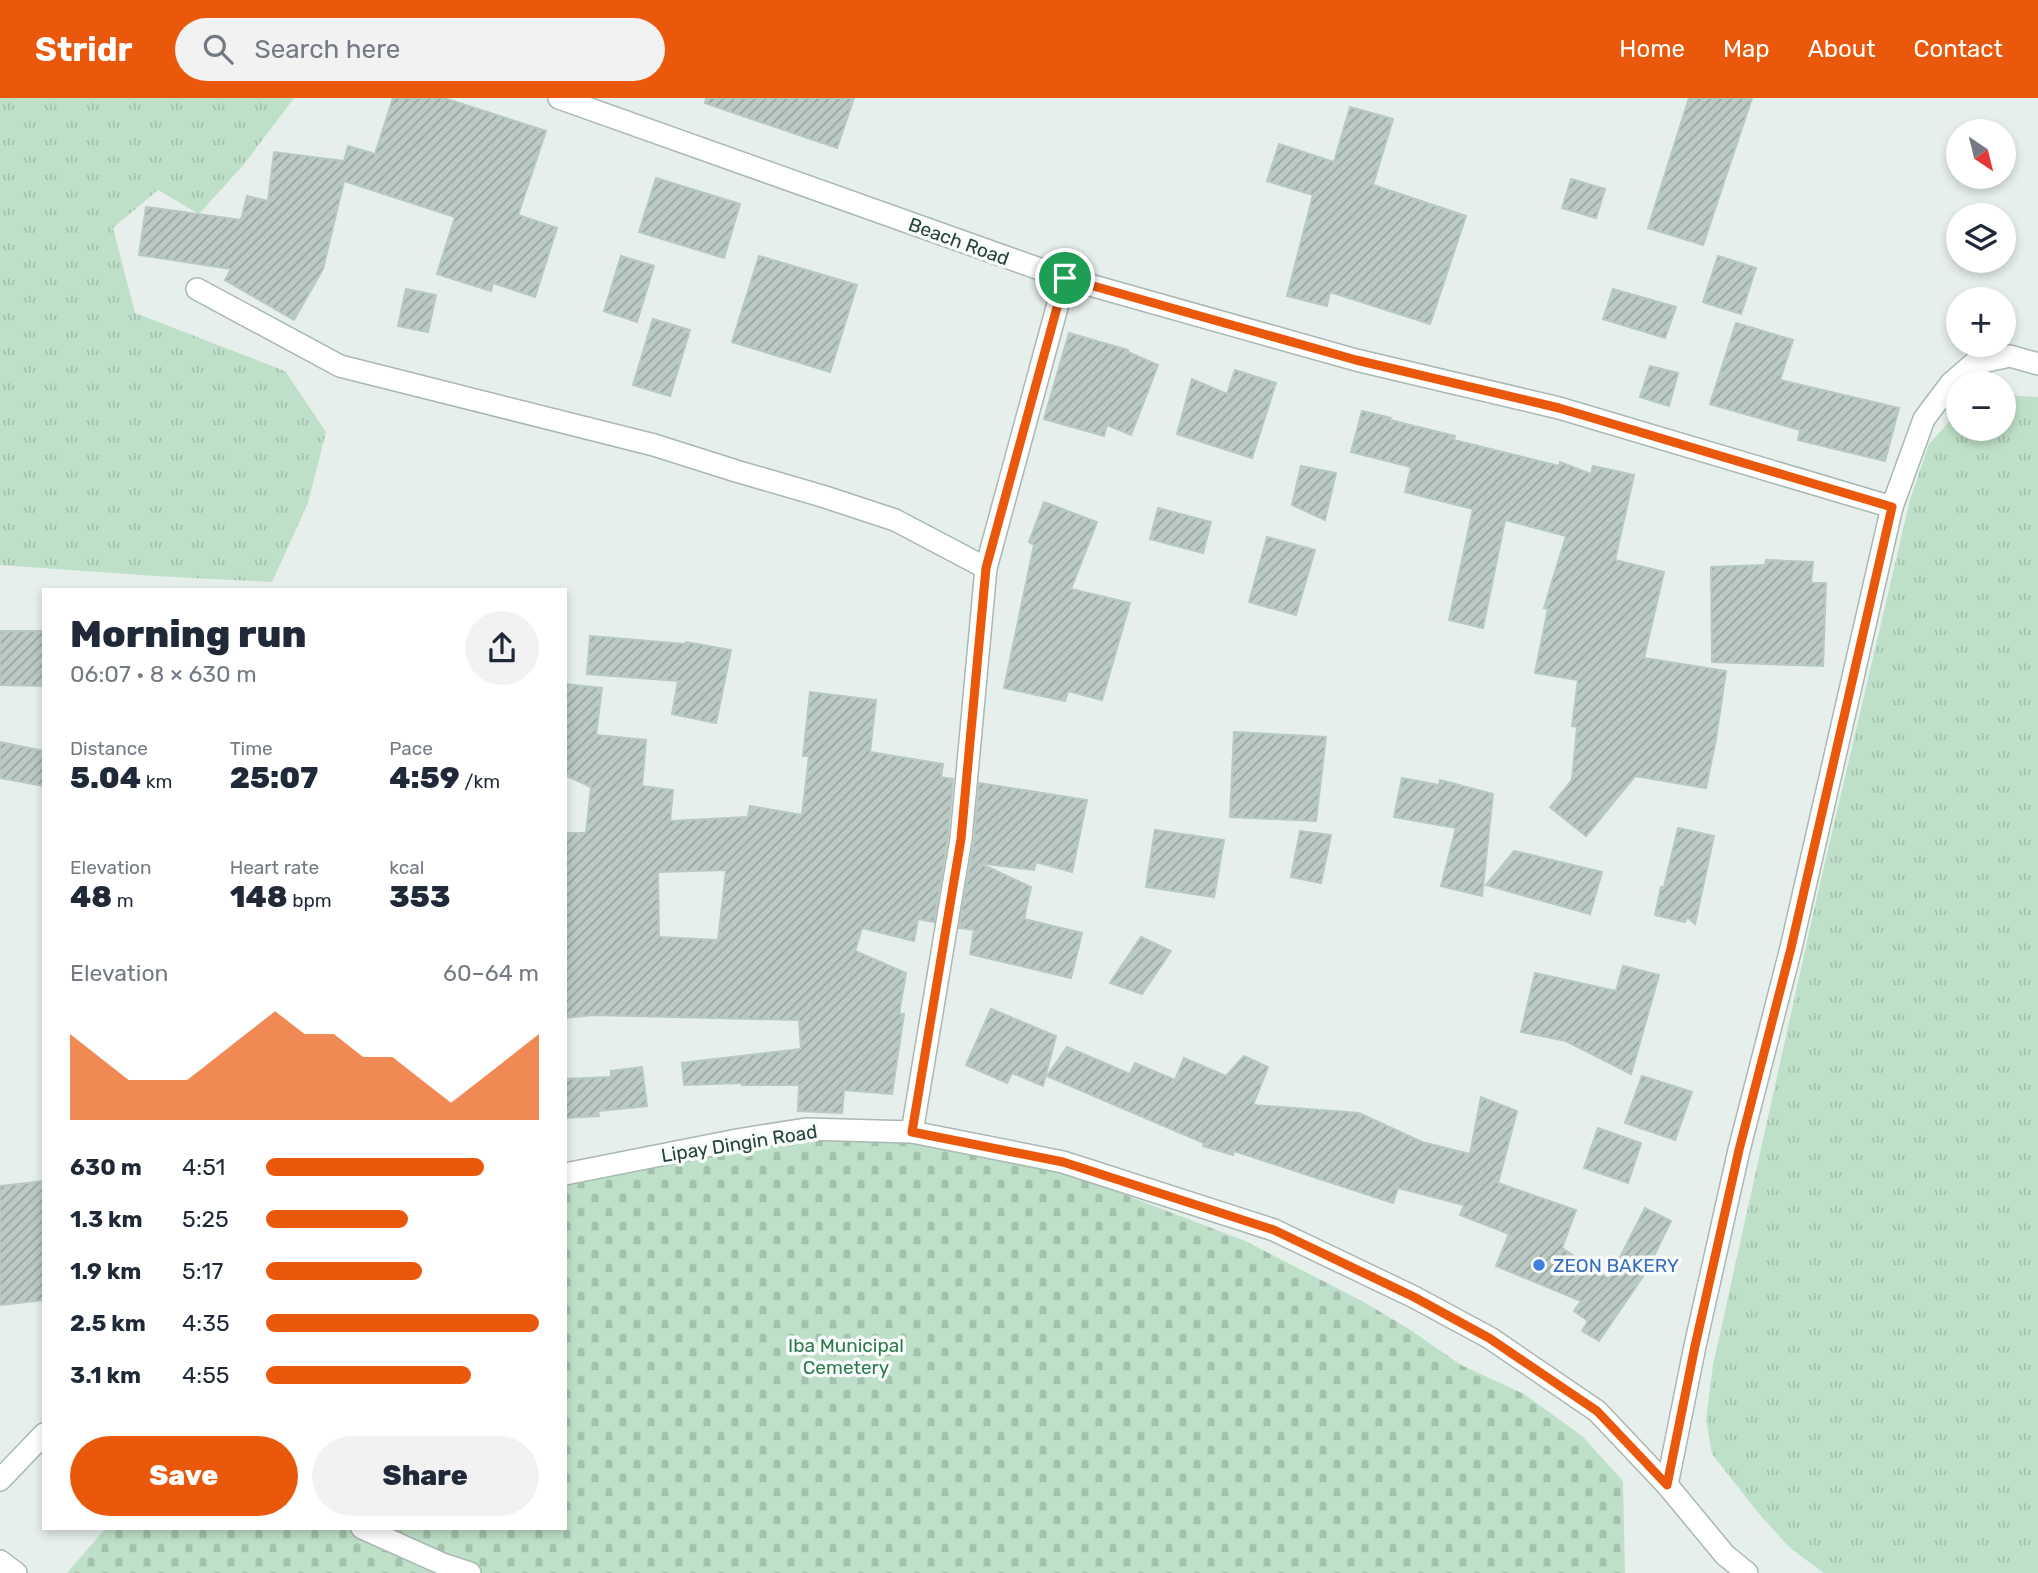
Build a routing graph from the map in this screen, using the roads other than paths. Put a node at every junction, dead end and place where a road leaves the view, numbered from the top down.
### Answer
1 (559, 98) edge
2 (1065, 278) junction
3 (197, 289) dead end
4 (2038, 364) edge
5 (1892, 507) junction
6 (986, 568) junction
7 (912, 1132) junction
8 (567, 1174) edge
9 (42, 1436) edge
10 (0, 1480) edge
11 (1667, 1485) junction
12 (366, 1530) edge
13 (0, 1561) edge
14 (442, 1569) edge
15 (16, 1573) edge
16 (470, 1573) edge
17 (1747, 1573) edge

1 - 2 street, Beach Road
2 - 5 street, Beach Road
2 - 6 street
3 - 6 street
4 - 5 street
5 - 11 street
6 - 7 street
7 - 8 street, Lipay Dingin Road
7 - 11 street, Lipay Dingin Road
9 - 10 street
11 - 17 street, Lipay Dingin Road
12 - 14 street
13 - 15 street
14 - 16 street

